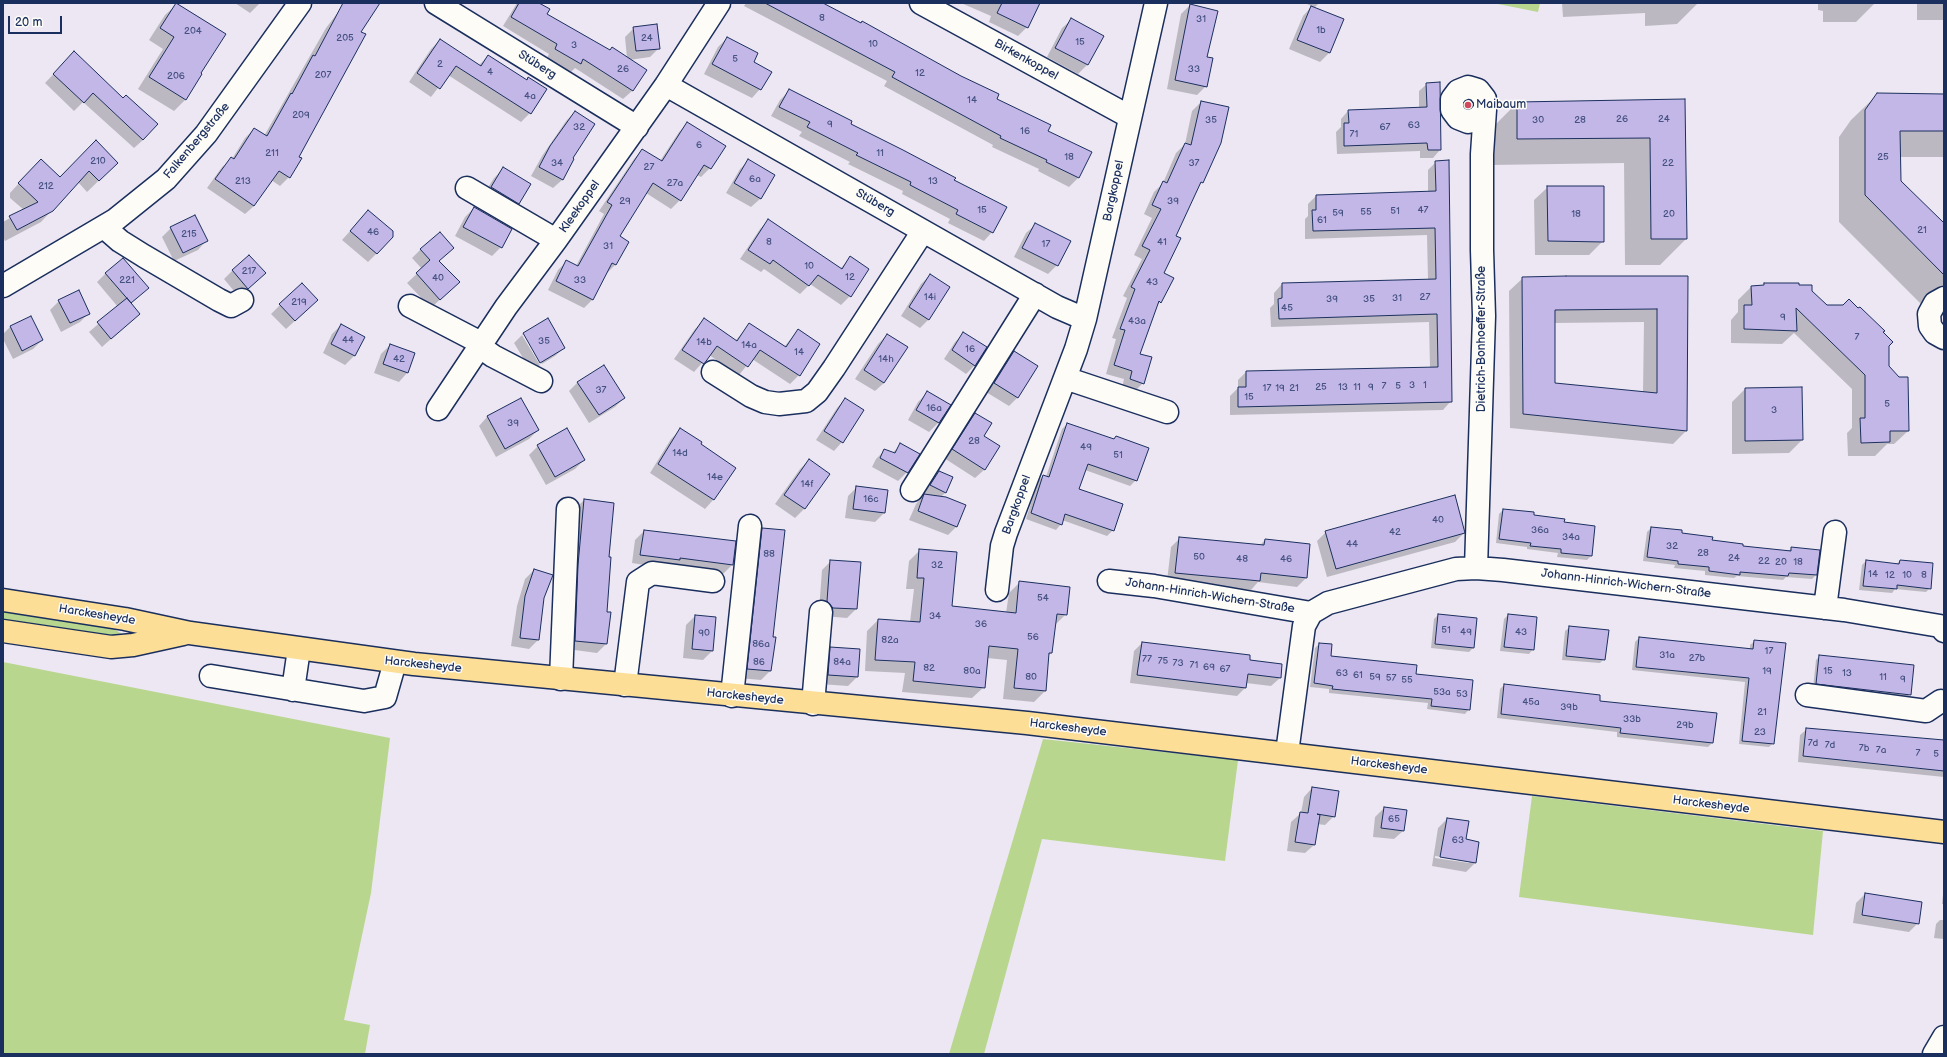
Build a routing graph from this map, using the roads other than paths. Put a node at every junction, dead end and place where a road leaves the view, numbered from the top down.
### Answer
1 (300, 3) edge
2 (436, 3) edge
3 (719, 3) edge
4 (921, 3) edge
5 (1156, 3) edge
6 (666, 85) junction
7 (1484, 110) dead end
8 (1130, 117) junction
9 (637, 127) junction
10 (467, 188) dead end
11 (104, 227) junction
12 (923, 231) junction
13 (556, 240) junction
14 (3, 286) edge
15 (1035, 294) junction
16 (1944, 298) edge
17 (242, 300) dead end
18 (410, 306) dead end
19 (1085, 319) junction
20 (1944, 338) edge
21 (480, 345) junction
22 (713, 372) dead end
23 (1065, 378) junction
24 (541, 381) dead end
25 (438, 409) dead end
26 (1167, 412) dead end
27 (912, 490) dead end
28 (568, 509) dead end
29 (750, 526) dead end
30 (1835, 532) dead end
31 (1476, 568) junction
32 (712, 581) dead end
33 (1109, 581) dead end
34 (997, 590) dead end
35 (3, 600) edge
36 (1825, 608) junction
37 (820, 612) dead end
38 (1311, 613) junction
39 (1943, 623) edge
40 (3, 631) edge
41 (190, 633) junction
42 (299, 650) junction
43 (396, 662) junction
44 (211, 676) dead end
45 (561, 679) junction
46 (625, 685) junction
47 (293, 690) junction
48 (1807, 695) dead end
49 (732, 696) junction
50 (1944, 702) edge
51 (813, 704) junction
52 (1287, 753) junction
53 (1944, 832) edge
54 (1944, 1037) edge
55 (1934, 1054) edge

1 - 11 street, Falkenbergstraße
2 - 9 street, Stüberg
3 - 6 street, Kleekoppel
4 - 8 street, Birkenkoppel
5 - 8 street, Bargkoppel
6 - 9 street, Kleekoppel
6 - 12 street, Stüberg
7 - 31 street, Dietrich-Bonhoeffer-Straße
8 - 19 street, Bargkoppel
9 - 13 street, Kleekoppel
10 - 13 street
11 - 14 street, Falkenbergstraße
11 - 17 street
12 - 15 street, Stüberg
12 - 22 street
13 - 21 street, Kleekoppel
15 - 19 street, Stüberg
15 - 27 street
16 - 20 street
18 - 21 street
19 - 23 street, Bargkoppel
21 - 24 street
21 - 25 street, Kleekoppel
23 - 26 street
23 - 34 street, Bargkoppel
28 - 45 street
29 - 49 street
30 - 36 street
31 - 36 street, Johann-Hinrich-Wichern-Straße
31 - 38 street, Johann-Hinrich-Wichern-Straße
32 - 46 street
33 - 38 street, Johann-Hinrich-Wichern-Straße
35 - 41 main road, Harckesheyde
36 - 39 street, Johann-Hinrich-Wichern-Straße
37 - 51 street
38 - 52 street, Johann-Hinrich-Wichern-Straße
40 - 41 main road, Harckesheyde
41 - 42 main road, Harckesheyde
42 - 43 main road, Harckesheyde
42 - 47 street
43 - 45 main road, Harckesheyde
43 - 47 street
44 - 47 street
45 - 46 main road, Harckesheyde
46 - 49 main road, Harckesheyde
48 - 50 street
49 - 51 main road, Harckesheyde
51 - 52 main road, Harckesheyde
52 - 53 main road, Harckesheyde
54 - 55 street

